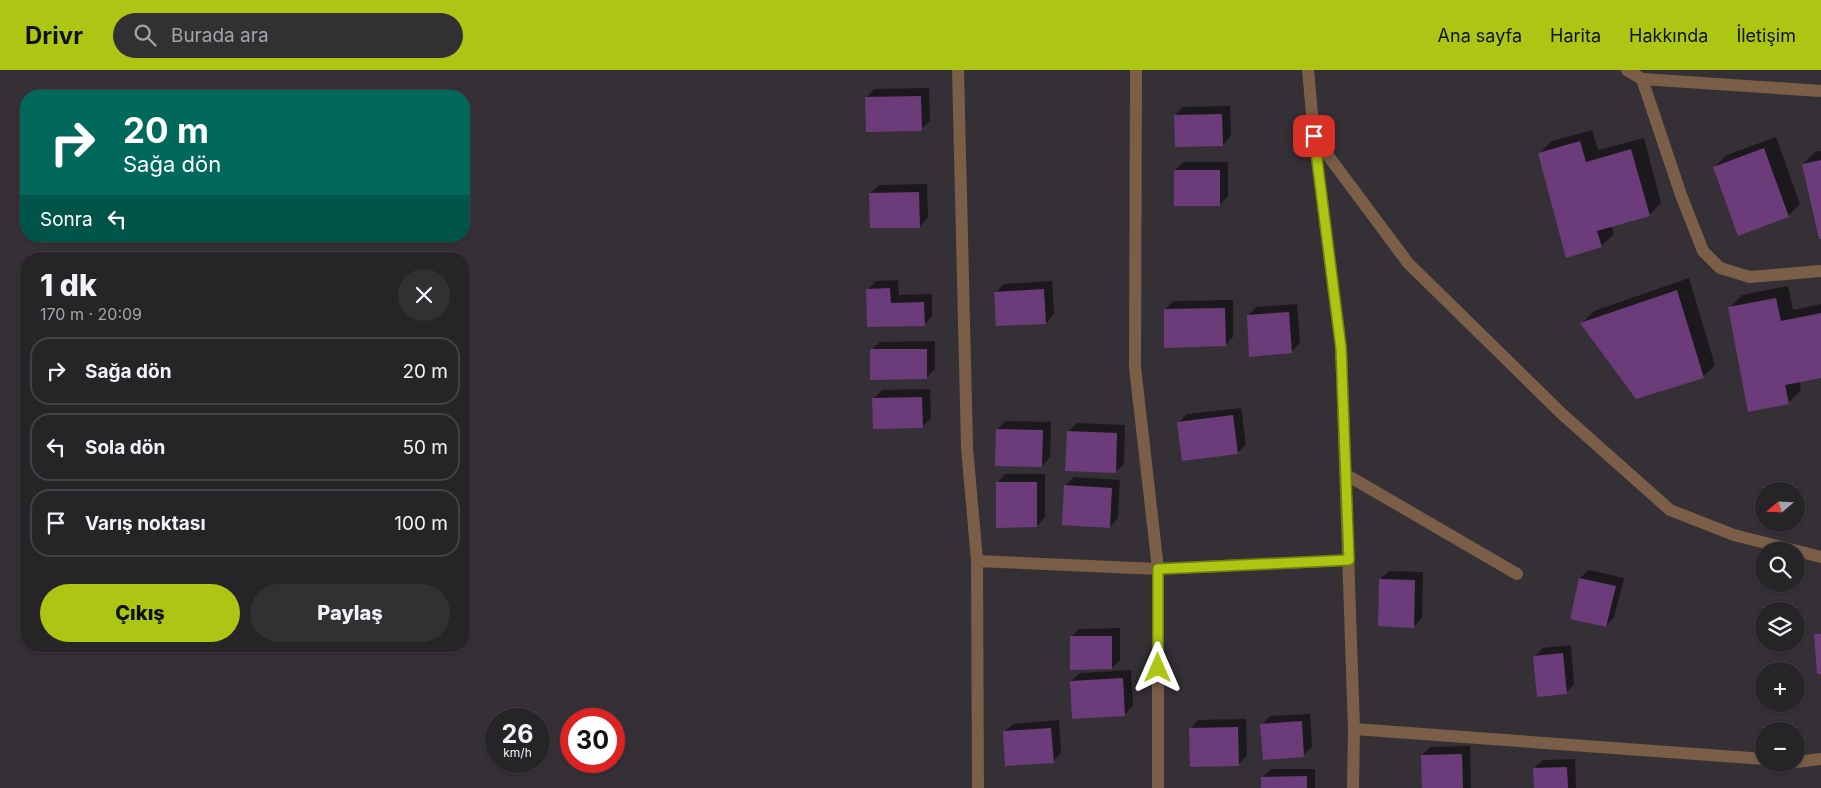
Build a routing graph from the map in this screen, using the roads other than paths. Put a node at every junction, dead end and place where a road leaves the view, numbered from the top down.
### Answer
1 (958, 70) edge
2 (1136, 70) edge
3 (1308, 70) edge
4 (1626, 70) edge
5 (1642, 79) junction
6 (1821, 91) edge
7 (1314, 136) junction
8 (1821, 271) edge
9 (1345, 474) junction
10 (1821, 557) edge
11 (1349, 560) junction
12 (977, 561) junction
13 (1158, 569) junction
14 (1517, 574) dead end
15 (1354, 730) junction
16 (1755, 758) edge
17 (1821, 759) edge
18 (1805, 761) edge
19 (978, 788) edge
20 (1158, 788) edge
21 (1353, 788) edge

1 - 12 street
2 - 13 street
3 - 7 street
4 - 5 street
5 - 6 street
5 - 8 street
7 - 9 street
7 - 10 street
9 - 11 street
9 - 14 street
11 - 13 street
11 - 15 street
12 - 13 street
12 - 19 street
13 - 20 street
15 - 16 street
15 - 21 street
17 - 18 street

